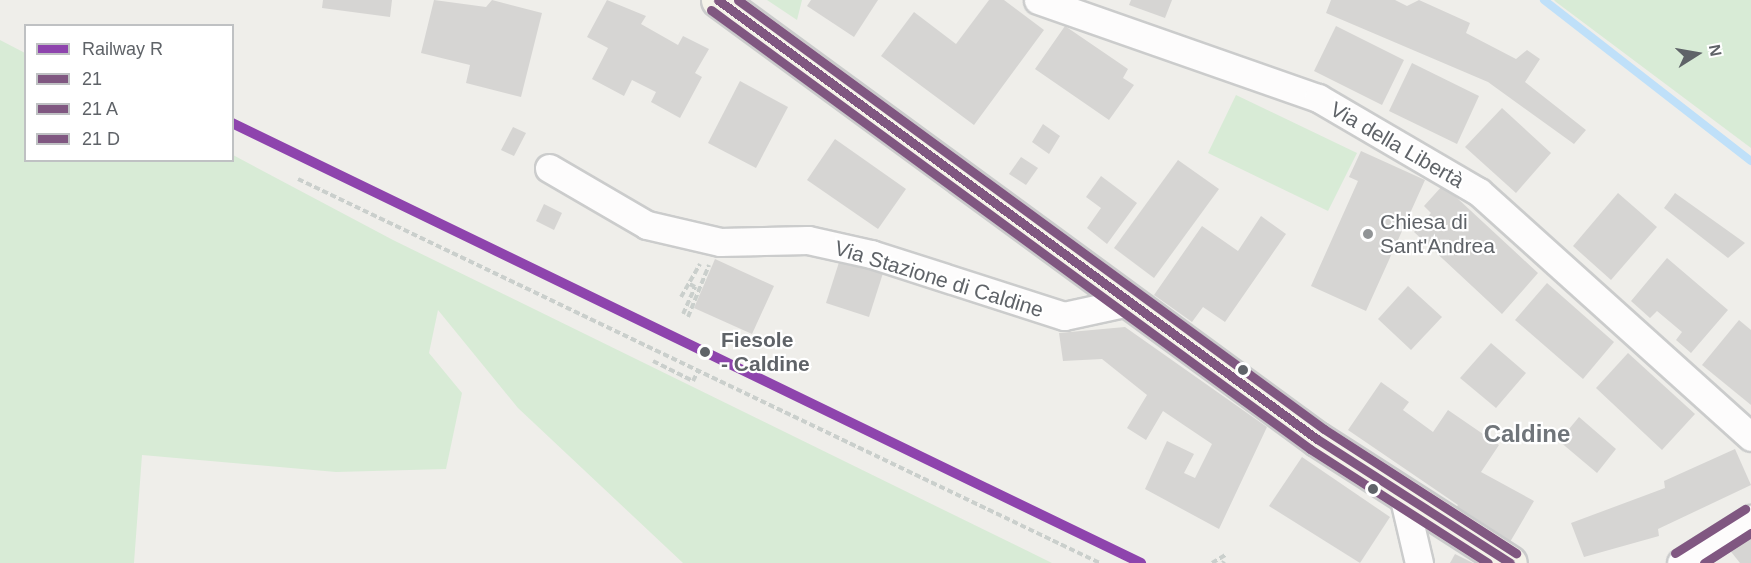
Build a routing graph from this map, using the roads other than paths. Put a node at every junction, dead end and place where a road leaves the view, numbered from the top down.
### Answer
1 (718, 0) edge
2 (1038, 0) edge
3 (549, 168) dead end
4 (1128, 302) junction
5 (1751, 437) edge
6 (1404, 499) junction
7 (1751, 519) edge
8 (1419, 563) edge
9 (1510, 563) edge
10 (1681, 563) edge

1 - 4 main road
2 - 5 street, Via della Libertà
3 - 4 street, Via Stazione di Caldine
4 - 6 main road
6 - 8 street
6 - 9 main road
7 - 10 street

